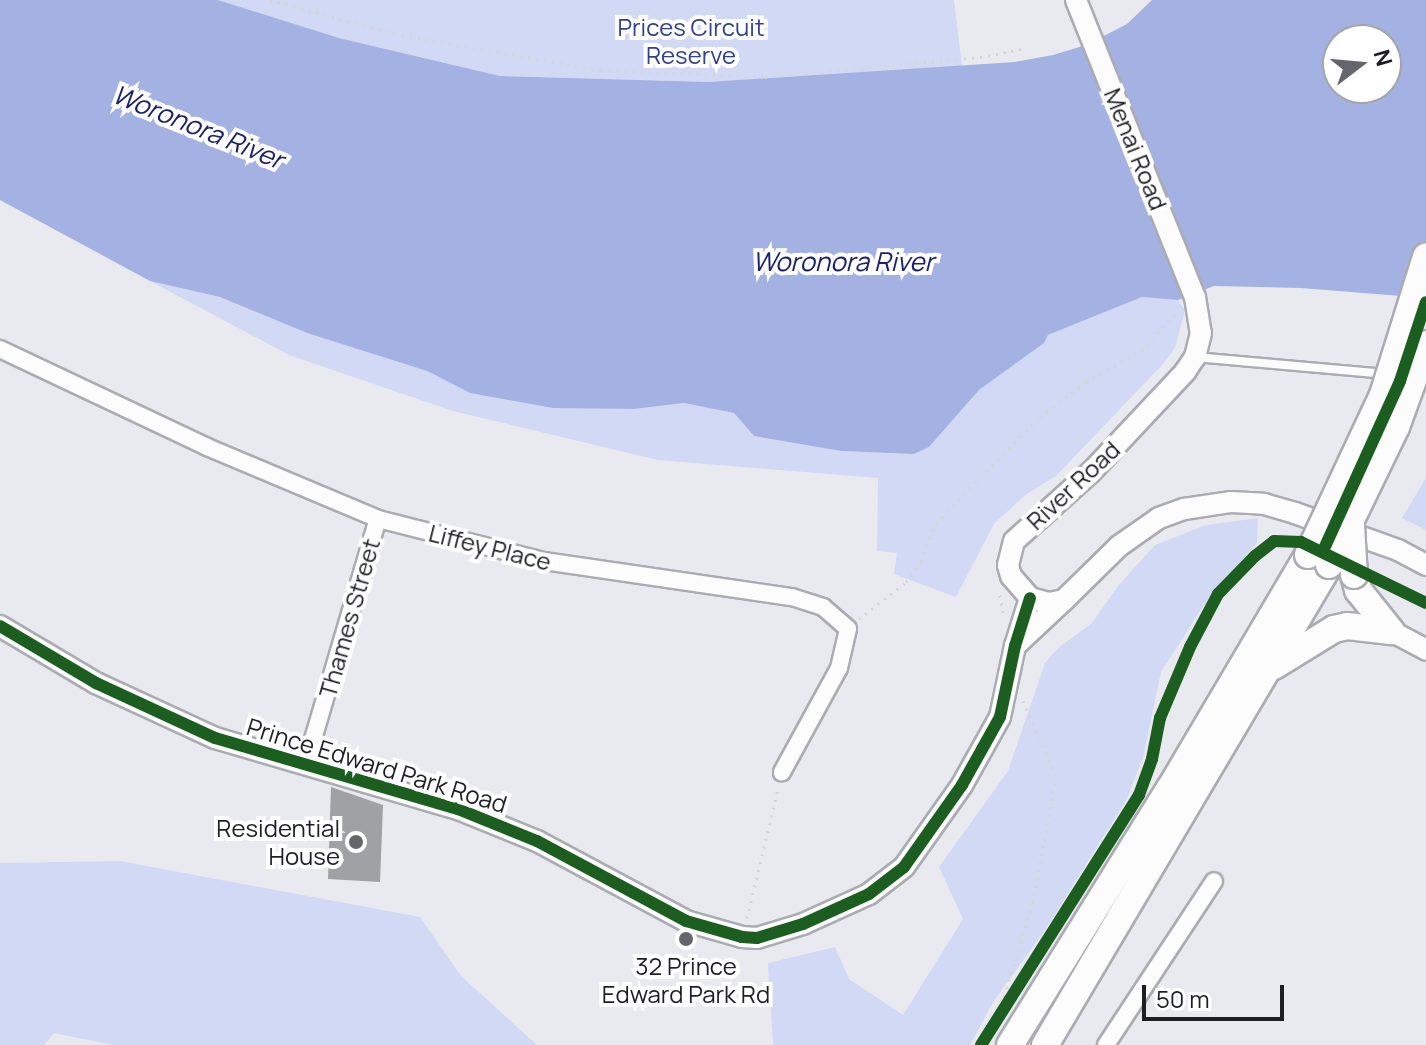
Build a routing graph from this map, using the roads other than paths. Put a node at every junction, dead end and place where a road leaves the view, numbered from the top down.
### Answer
1 (1076, 0) edge
2 (1426, 257) edge
3 (1426, 344) edge
4 (0, 349) edge
5 (1195, 357) junction
6 (1426, 378) edge
7 (378, 519) junction
8 (1351, 525) junction
9 (1318, 560) junction
10 (1426, 565) edge
11 (1011, 576) junction
12 (1030, 598) junction
13 (1064, 600) junction
14 (0, 626) edge
15 (1391, 631) junction
16 (1015, 646) junction
17 (1426, 650) edge
18 (1268, 670) junction
19 (306, 763) junction
20 (782, 772) road end
21 (1214, 881) dead end
22 (1010, 1045) edge
23 (1045, 1045) edge
24 (1106, 1045) edge

1 - 5 street, Menai Road
2 - 9 main road, bridge
3 - 8 main road, bridge
4 - 7 street, Liffey Place
5 - 6 lane
5 - 11 street, River Road
7 - 19 street, Thames Street
7 - 20 street, Liffey Place
8 - 9 main road, bridge
8 - 15 main road, bridge
9 - 18 main road
9 - 22 main road
10 - 13 street
11 - 12 street
11 - 16 street, River Road
12 - 13 street
12 - 16 street, Prince Edward Park Road
13 - 16 street
14 - 19 street, Prince Edward Park Road
15 - 17 street
15 - 18 main road
16 - 19 street, Prince Edward Park Road
18 - 23 main road
21 - 24 street

